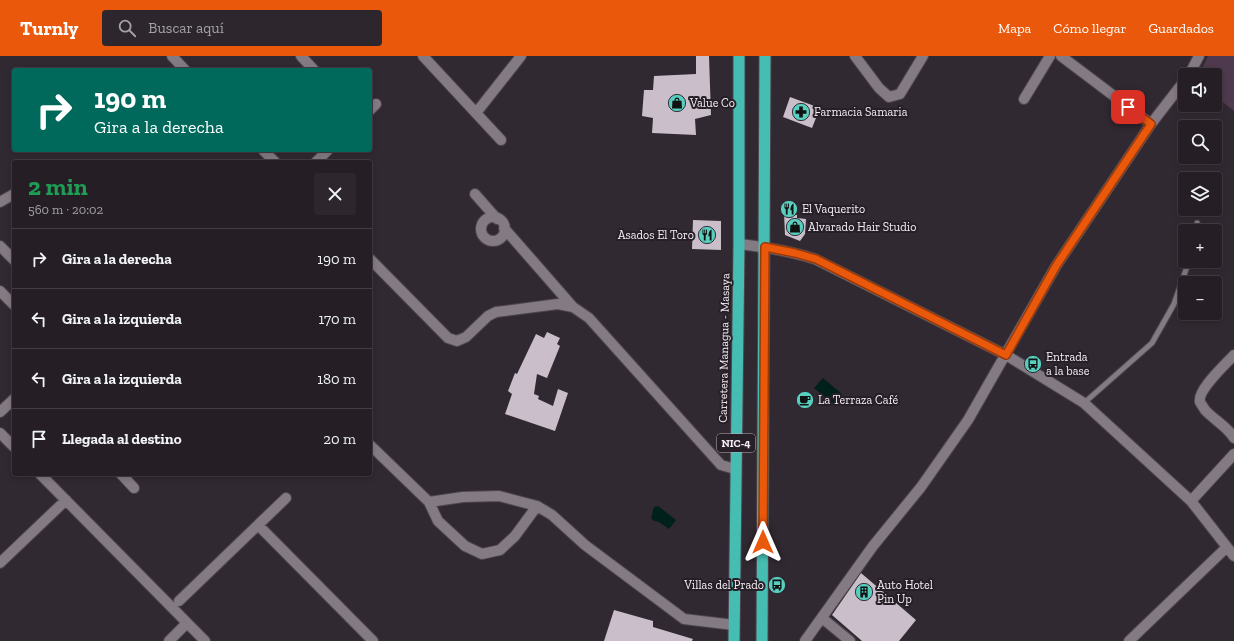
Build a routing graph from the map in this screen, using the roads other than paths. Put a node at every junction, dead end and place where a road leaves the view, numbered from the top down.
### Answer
1 (172, 56) edge
2 (301, 56) edge
3 (423, 56) edge
4 (521, 56) edge
5 (739, 56) edge
6 (765, 56) edge
7 (855, 56) edge
8 (923, 56) edge
9 (1050, 56) edge
10 (1061, 56) edge
11 (1199, 56) edge
12 (183, 68) edge
13 (312, 68) edge
14 (1193, 68) edge
15 (1178, 89) edge
16 (1024, 99) dead end
17 (476, 113) junction
18 (1151, 124) junction
19 (501, 140) dead end
20 (265, 152) edge
21 (326, 152) edge
22 (273, 160) edge
23 (318, 160) edge
24 (475, 194) dead end
25 (12, 195) edge
26 (0, 202) edge
27 (497, 219) junction
28 (504, 228) junction
29 (739, 244) junction
30 (0, 246) edge
31 (765, 247) junction
32 (12, 258) edge
33 (372, 261) edge
34 (1187, 268) edge
35 (0, 291) edge
36 (12, 303) edge
37 (573, 307) junction
38 (1006, 355) junction
39 (1234, 355) edge
40 (12, 401) edge
41 (1084, 403) junction
42 (0, 412) edge
43 (0, 433) edge
44 (1234, 438) edge
45 (12, 445) edge
46 (372, 447) edge
47 (1234, 454) edge
48 (735, 469) junction
49 (42, 476) edge
50 (123, 476) edge
51 (134, 488) dead end
52 (286, 498) dead end
53 (66, 500) junction
54 (1191, 500) junction
55 (429, 502) junction
56 (537, 506) junction
57 (258, 525) junction
58 (1227, 547) junction
59 (1234, 556) edge
60 (0, 563) edge
61 (179, 602) dead end
62 (822, 618) junction
63 (187, 623) junction
64 (734, 625) junction
65 (169, 641) edge
66 (204, 641) edge
67 (374, 641) edge
68 (734, 641) edge
69 (762, 641) edge
70 (805, 641) edge
71 (850, 641) edge
72 (1129, 641) edge

1 - 12 street
2 - 13 street
3 - 17 street
4 - 17 street
5 - 29 highway, Carretera Managua - Masaya / NIC-4
6 - 31 highway, NIC-4
7 - 8 street
9 - 16 street
10 - 18 street
11 - 14 street
15 - 18 street
17 - 19 street
18 - 38 street
20 - 22 street
21 - 23 street
24 - 27 street
25 - 26 street
27 - 28 street
27 - 28 street
28 - 37 street
29 - 31 street
29 - 48 highway, Carretera Managua - Masaya / NIC-4
30 - 32 street
31 - 38 street
31 - 69 highway, NIC-4
33 - 37 street
34 - 41 lane
35 - 36 street
37 - 48 street
38 - 41 street
38 - 62 street
39 - 44 street
40 - 42 street
41 - 54 street
43 - 45 street
46 - 55 street
47 - 54 street
48 - 64 highway, Carretera Managua - Masaya / NIC-4
49 - 53 street
50 - 51 street
52 - 57 street
53 - 60 street
53 - 63 street
54 - 58 street
55 - 56 street
55 - 56 street
56 - 64 street
57 - 61 street
57 - 67 street
58 - 59 street
58 - 72 street
62 - 70 street
62 - 71 street
63 - 65 street
63 - 66 street
64 - 68 highway, Carretera Managua - Masaya / NIC-4

